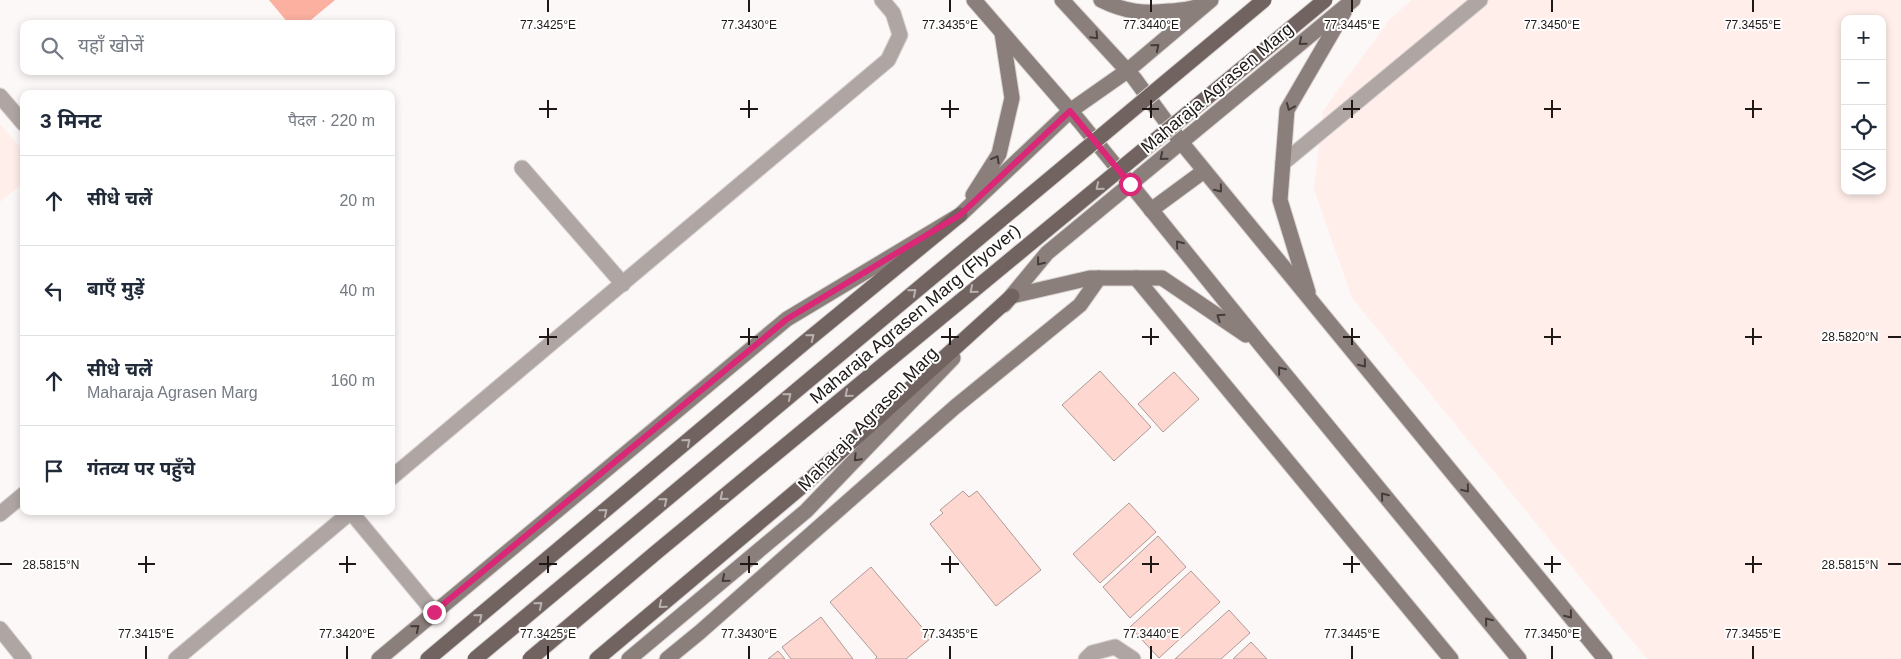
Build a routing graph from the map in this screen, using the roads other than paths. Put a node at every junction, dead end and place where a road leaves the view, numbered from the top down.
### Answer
1 (882, 0) edge
2 (974, 0) edge
3 (1062, 0) edge
4 (1101, 0) edge
5 (1210, 0) edge
6 (1264, 0) edge
7 (1325, 0) edge
8 (1480, 0) edge
9 (1351, 2) edge
10 (1002, 33) junction
11 (1127, 71) junction
12 (0, 96) edge
13 (1070, 111) junction
14 (20, 119) edge
15 (1181, 142) junction
16 (1283, 163) junction
17 (522, 168) dead end
18 (1204, 171) junction
19 (1130, 184) junction
20 (1151, 210) junction
21 (960, 215) junction
22 (1099, 278) junction
23 (1136, 278) junction
24 (623, 284) junction
25 (1012, 296) junction
26 (1310, 299) junction
27 (1260, 344) junction
28 (395, 475) edge
29 (20, 497) edge
30 (0, 514) edge
31 (347, 515) edge
32 (353, 515) edge
33 (434, 612) junction
34 (0, 630) edge
35 (24, 659) edge
36 (176, 659) edge
37 (379, 659) edge
38 (428, 659) edge
39 (475, 659) edge
40 (530, 659) edge
41 (597, 659) edge
42 (628, 659) edge
43 (667, 659) edge
44 (1086, 659) edge
45 (1133, 659) edge
46 (1451, 659) edge
47 (1519, 659) edge
48 (1605, 659) edge

1 - 24 street
2 - 10 main road
3 -> 11 main road
4 - 5 main road
11 -> 5 main road
39 -> 6 main road, Maharaja Agrasen Marg (Flyover), bridge
7 -> 40 main road, Maharaja Agrasen Marg (Flyover), bridge
8 - 16 street
9 -> 15 main road, Maharaja Agrasen Marg
9 -> 16 main road
10 - 13 main road
21 -> 10 main road
11 - 13 main road
11 - 15 main road
12 - 14 street
13 - 19 main road
13 - 21 main road
15 - 18 main road
15 -> 19 main road, Maharaja Agrasen Marg
16 - 26 main road
17 - 24 street
18 - 20 main road
18 -> 26 main road
19 - 20 main road
19 -> 25 main road, Maharaja Agrasen Marg
27 -> 20 main road
21 - 33 main road
38 -> 21 main road
22 - 23 main road
22 - 25 main road
22 - 43 main road
27 -> 23 main road
23 - 46 main road
24 - 28 street
25 -> 41 main road
25 -> 42 main road, Maharaja Agrasen Marg
26 -> 48 main road
47 -> 27 main road
29 - 30 street
31 - 36 street
32 - 33 street
37 -> 33 main road
34 - 35 street
44 - 45 street

